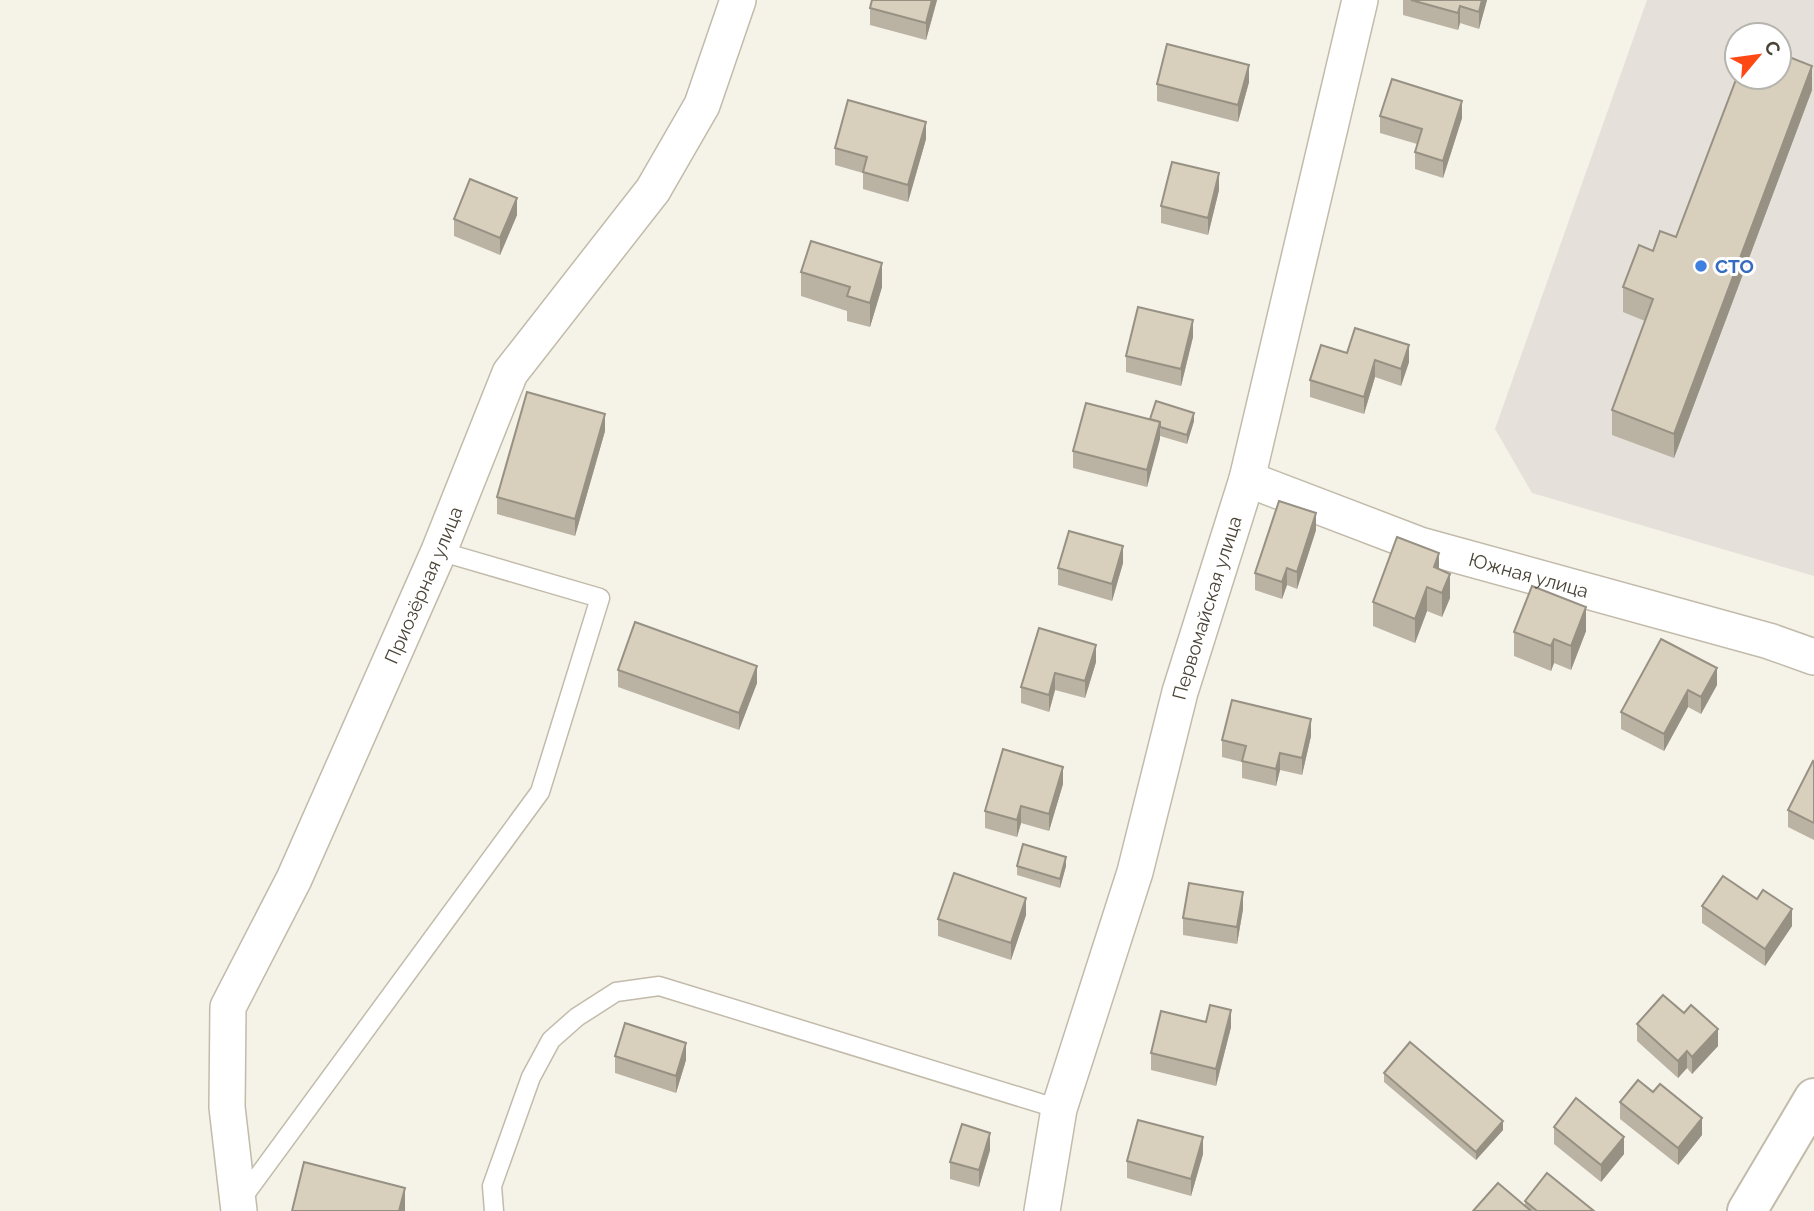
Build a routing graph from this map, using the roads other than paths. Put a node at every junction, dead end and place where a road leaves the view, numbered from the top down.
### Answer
1 (738, 0) edge
2 (1360, 0) edge
3 (1247, 479) junction
4 (439, 551) junction
5 (1814, 657) edge
6 (1814, 1098) edge
7 (1059, 1109) junction
8 (240, 1206) edge
9 (494, 1211) edge
10 (1042, 1211) edge
11 (1746, 1211) edge

1 - 4 street, Приозёрная улица
2 - 3 street, Первомайская улица
3 - 5 street, Южная улица
3 - 7 street, Первомайская улица
4 - 8 street, Приозёрная улица
4 - 8 lane
6 - 11 street
7 - 9 lane
7 - 10 street, Первомайская улица

